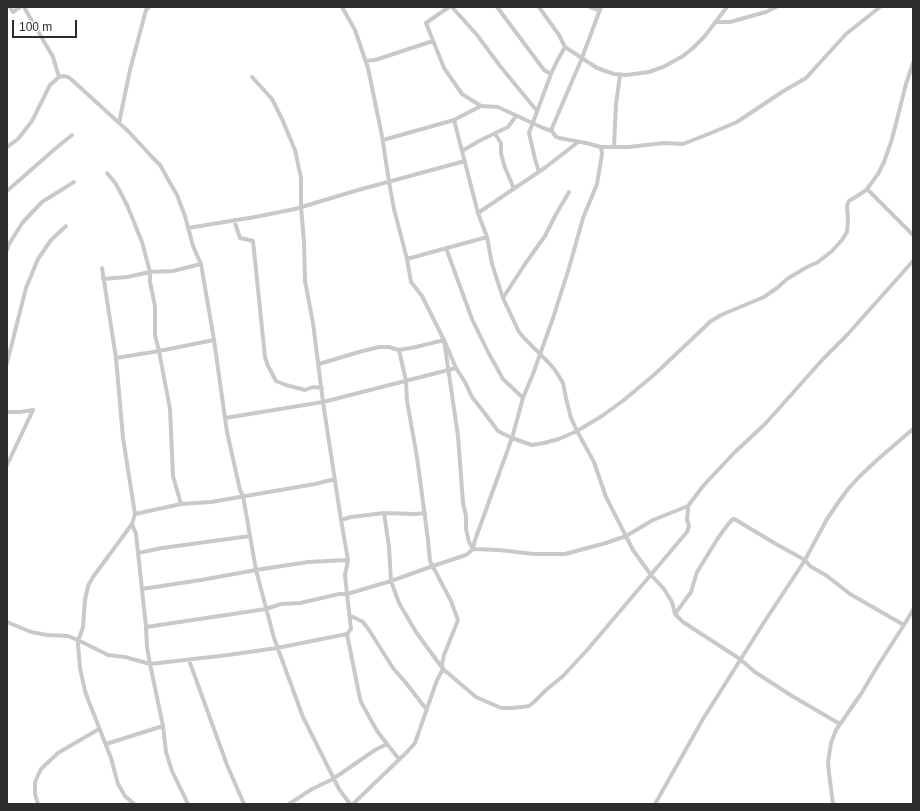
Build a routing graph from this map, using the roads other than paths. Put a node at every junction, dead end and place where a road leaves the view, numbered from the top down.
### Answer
1 (10, 7) edge
2 (20, 7) edge
3 (24, 7) edge
4 (150, 7) edge
5 (342, 7) edge
6 (451, 7) edge
7 (496, 7) edge
8 (539, 7) edge
9 (590, 7) edge
10 (727, 7) edge
11 (776, 7) edge
12 (880, 7) edge
13 (600, 9) edge
14 (715, 22) junction
15 (433, 42) junction
16 (565, 47) junction
17 (582, 58) junction
18 (365, 61) junction
19 (913, 63) edge
20 (550, 74) junction
21 (620, 75) junction
22 (59, 77) junction
23 (252, 77) dead end
24 (481, 106) junction
25 (537, 111) junction
26 (516, 116) junction
27 (454, 120) junction
28 (533, 122) junction
29 (119, 123) junction
30 (552, 131) junction
31 (495, 134) junction
32 (72, 135) dead end
33 (383, 140) junction
34 (578, 142) junction
35 (7, 146) edge
36 (602, 147) junction
37 (614, 147) junction
38 (462, 151) junction
39 (465, 161) junction
40 (539, 172) junction
41 (107, 173) dead end
42 (74, 182) dead end
43 (389, 182) junction
44 (514, 189) junction
45 (867, 189) junction
46 (7, 191) edge
47 (569, 192) dead end
48 (301, 207) junction
49 (478, 213) junction
50 (234, 220) junction
51 (66, 226) dead end
52 (188, 228) junction
53 (913, 235) edge
54 (487, 237) junction
55 (446, 248) junction
56 (7, 250) edge
57 (407, 258) junction
58 (913, 261) edge
59 (201, 264) junction
60 (102, 268) dead end
61 (150, 272) junction
62 (103, 279) junction
63 (503, 298) junction
64 (214, 340) junction
65 (444, 340) junction
66 (399, 350) junction
67 (159, 351) junction
68 (540, 354) junction
69 (116, 358) junction
70 (7, 363) edge
71 (319, 364) junction
72 (456, 368) junction
73 (449, 370) junction
74 (406, 381) junction
75 (322, 388) junction
76 (524, 398) junction
77 (323, 402) junction
78 (7, 412) edge
79 (225, 418) junction
80 (913, 429) edge
81 (577, 431) junction
82 (512, 438) junction
83 (7, 465) edge
84 (335, 479) junction
85 (243, 496) junction
86 (181, 504) junction
87 (688, 506) junction
88 (425, 512) junction
89 (384, 513) junction
90 (135, 514) junction
91 (341, 520) junction
92 (132, 524) junction
93 (250, 536) junction
94 (626, 536) junction
95 (473, 550) junction
96 (138, 553) junction
97 (348, 560) junction
98 (805, 560) junction
99 (433, 566) junction
100 (256, 570) junction
101 (651, 575) junction
102 (391, 581) junction
103 (142, 589) junction
104 (347, 594) junction
105 (266, 609) junction
106 (913, 610) edge
107 (349, 614) junction
108 (676, 614) junction
109 (7, 622) edge
110 (904, 625) junction
111 (146, 627) junction
112 (347, 634) junction
113 (78, 640) junction
114 (277, 648) junction
115 (740, 659) junction
116 (189, 660) junction
117 (150, 664) junction
118 (443, 669) junction
119 (427, 710) junction
120 (840, 724) junction
121 (163, 726) junction
122 (100, 729) junction
123 (106, 744) junction
124 (387, 744) junction
125 (399, 759) junction
126 (333, 778) junction
127 (38, 804) edge
128 (134, 804) edge
129 (188, 804) edge
130 (244, 804) edge
131 (289, 804) edge
132 (350, 804) edge
133 (353, 804) edge
134 (655, 804) edge
135 (833, 804) edge

1 - 2 street
3 - 22 street
4 - 29 street
5 - 18 street
6 - 15 street
6 - 25 street
7 - 20 street
8 - 16 street
9 - 13 street
10 - 14 street
11 - 14 street
12 - 37 street
13 - 17 street
14 - 21 street
15 - 18 street
15 - 24 street
16 - 17 street
16 - 20 street
17 - 21 street
17 - 30 street
18 - 33 street
19 - 45 street
20 - 25 street
21 - 37 street
22 - 29 street
22 - 35 street
23 - 48 street
24 - 26 street
24 - 27 street
25 - 28 street
26 - 28 street
26 - 31 street
27 - 33 street
27 - 38 street
28 - 30 street
28 - 40 street
29 - 52 street
30 - 34 street
31 - 38 street
31 - 44 street
32 - 46 street
33 - 43 street
34 - 36 street
34 - 40 street
36 - 37 street
36 - 68 street
38 - 39 street
39 - 43 street
39 - 49 street
40 - 44 street
41 - 61 street
42 - 56 street
43 - 48 street
43 - 57 street
44 - 49 street
45 - 53 street
45 - 81 street
47 - 63 street
48 - 50 street
48 - 71 street
49 - 54 street
50 - 52 street
50 - 75 street
51 - 70 street
52 - 59 street
54 - 55 street
54 - 63 street
55 - 57 street
55 - 76 street
57 - 65 street
58 - 87 street
59 - 61 street
59 - 64 street
60 - 62 street
61 - 62 street
61 - 67 street
62 - 69 street
63 - 68 street
64 - 67 street
64 - 79 street
65 - 66 street
65 - 72 street
65 - 73 street
66 - 71 street
66 - 74 street
67 - 69 street
67 - 86 street
68 - 76 street
68 - 81 street
69 - 90 street
71 - 75 street
72 - 73 street
72 - 82 street
73 - 74 street
73 - 95 street
74 - 77 street
74 - 88 street
75 - 77 street
76 - 82 street
77 - 79 street
77 - 84 street
78 - 83 street
79 - 85 street
80 - 98 street
81 - 82 street
81 - 94 street
82 - 95 street
84 - 85 street
84 - 91 street
85 - 86 street
85 - 93 street
86 - 90 street
87 - 94 street
87 - 101 street
88 - 89 street
88 - 99 street
89 - 91 street
89 - 102 street
90 - 92 street
91 - 97 street
92 - 96 street
92 - 113 street
93 - 96 street
93 - 100 street
94 - 95 street
94 - 101 street
95 - 99 street
96 - 103 street
97 - 100 street
97 - 104 street
98 - 108 street
98 - 110 street
98 - 115 street
99 - 102 street
99 - 118 street
100 - 103 street
100 - 105 street
101 - 108 street
101 - 118 street
102 - 104 street
102 - 118 street
103 - 111 street
104 - 105 street
104 - 107 street
105 - 111 street
105 - 114 street
106 - 110 street
107 - 112 street
107 - 119 street
108 - 115 street
109 - 113 street
110 - 120 street
111 - 117 street
112 - 114 street
112 - 124 street
113 - 117 street
113 - 122 street
114 - 116 street
114 - 126 street
115 - 120 street
115 - 134 street
116 - 117 street
116 - 130 street
117 - 121 street
118 - 119 street
119 - 125 street
120 - 135 street
121 - 123 street
121 - 129 street
122 - 123 street
122 - 127 street
123 - 128 street
124 - 125 street
124 - 126 street
125 - 133 street
126 - 131 street
126 - 132 street

